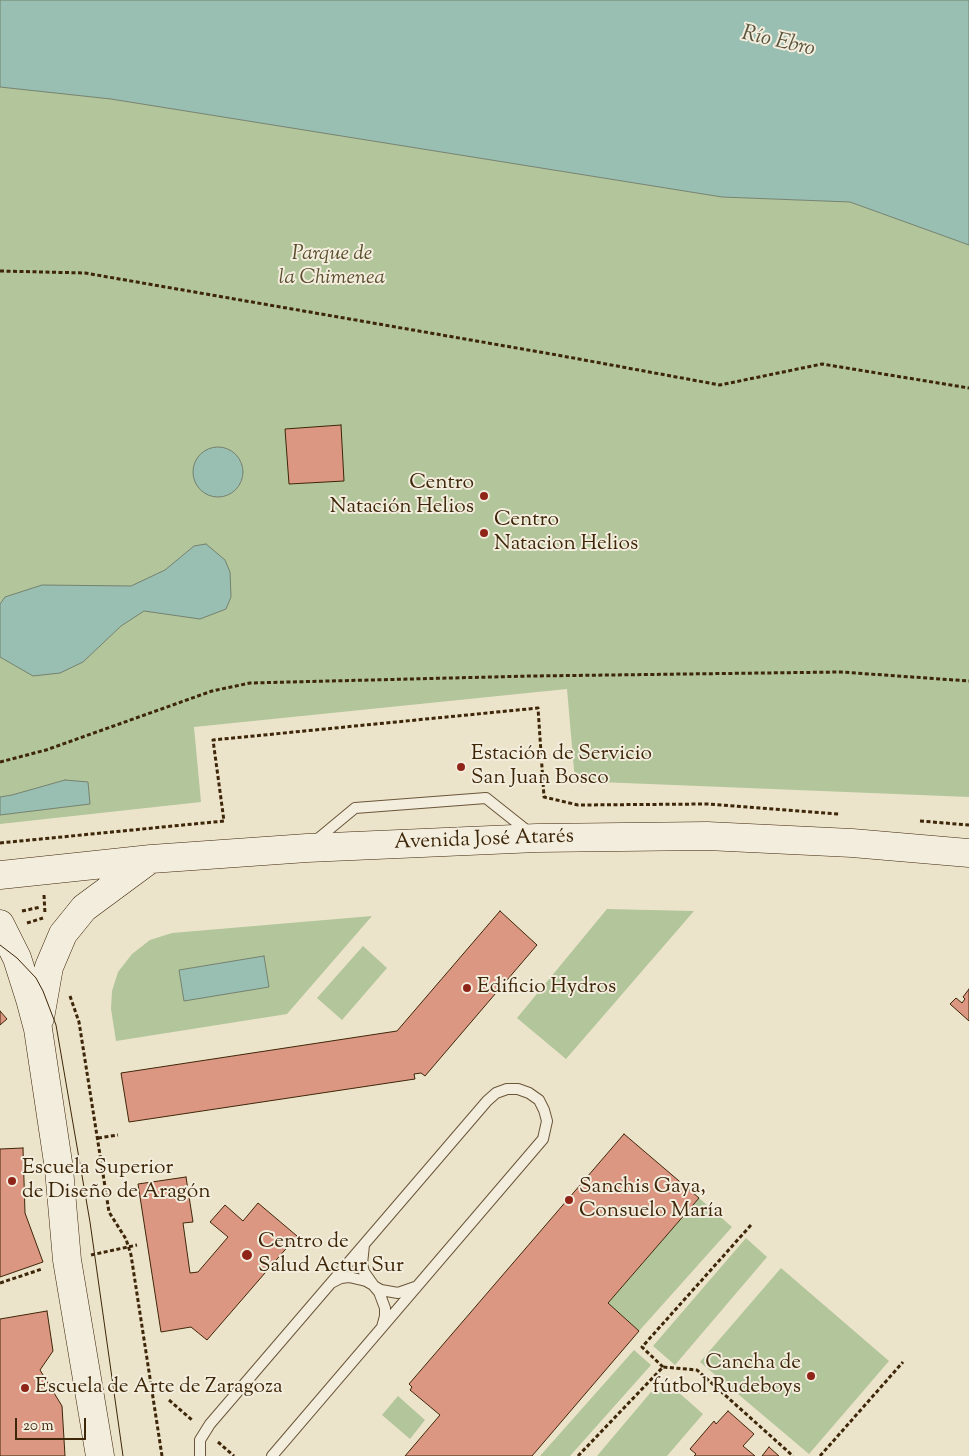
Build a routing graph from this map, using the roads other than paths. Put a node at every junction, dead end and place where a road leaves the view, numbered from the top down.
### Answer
1 (537, 838) junction
2 (307, 848) junction
3 (969, 852) edge
4 (151, 858) junction
5 (0, 876) edge
6 (0, 924) edge
7 (38, 1029) junction
8 (367, 1240) junction
9 (420, 1284) junction
10 (326, 1287) junction
11 (379, 1332) junction
12 (100, 1456) edge
13 (200, 1456) edge
14 (272, 1456) edge

1 - 2 main road, Avenida José Atarés
1 - 2 lane
1 - 3 main road, Avenida José Atarés
2 - 4 main road, Avenida José Atarés
4 - 5 main road, Avenida José Atarés
4 - 7 main road
6 - 7 main road
7 - 12 main road
8 - 9 lane
8 - 9 lane
8 - 10 lane
9 - 11 lane
10 - 11 lane
10 - 13 lane
11 - 14 lane

